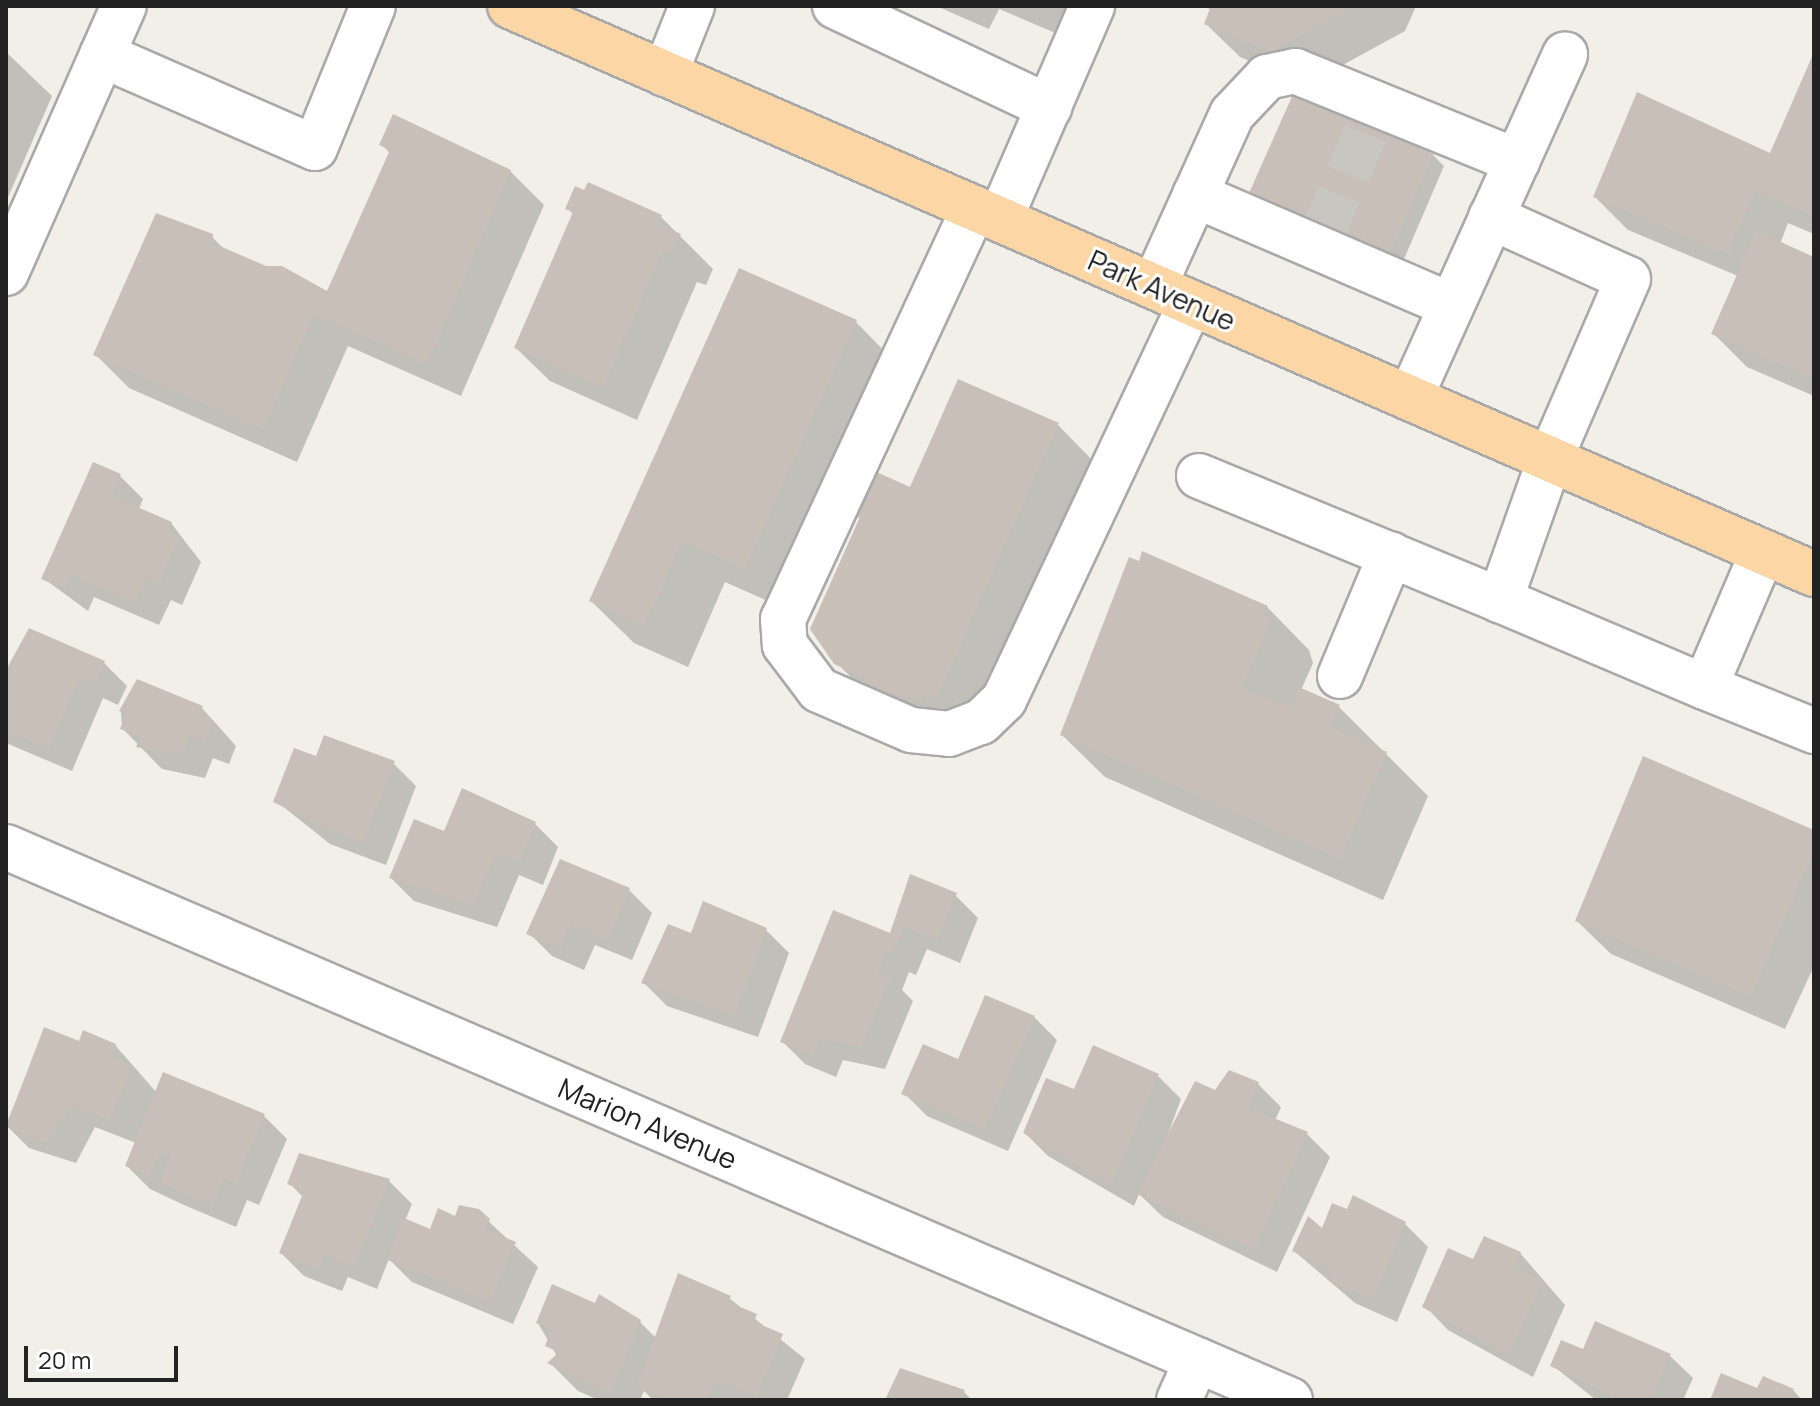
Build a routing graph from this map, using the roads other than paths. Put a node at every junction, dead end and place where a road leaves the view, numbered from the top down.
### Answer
1 (124, 6) edge
2 (373, 6) edge
3 (510, 6) edge
4 (692, 6) edge
5 (835, 6) edge
6 (1092, 6) edge
7 (1565, 54) dead end
8 (102, 55) junction
9 (665, 74) junction
10 (1049, 107) junction
11 (1517, 161) junction
12 (1195, 195) junction
13 (987, 214) junction
14 (1491, 217) junction
15 (6, 273) edge
16 (1172, 294) junction
17 (1451, 305) junction
18 (1410, 398) junction
19 (1550, 459) junction
20 (1199, 476) dead end
21 (1763, 552) junction
22 (1391, 554) junction
23 (1814, 574) edge
24 (1500, 600) junction
25 (1340, 676) dead end
26 (1705, 687) junction
27 (1814, 731) edge
28 (6, 847) edge
29 (1197, 1360) junction
30 (1179, 1400) edge
31 (1290, 1400) edge

1 - 8 street
2 - 8 street
3 - 9 main road, Park Avenue
4 - 9 street
5 - 10 street
6 - 10 street
7 - 11 street
8 - 15 street
9 - 13 main road, Park Avenue
10 - 13 street
11 - 12 street
11 - 14 street
12 - 16 street
12 - 17 street
13 - 16 main road, Park Avenue
13 - 16 street
14 - 17 street
14 - 19 street
16 - 18 main road, Park Avenue
17 - 18 street
18 - 19 main road, Park Avenue
19 - 21 main road, Park Avenue
19 - 24 street
20 - 22 street
21 - 23 main road, Park Avenue
21 - 26 street
22 - 24 street
22 - 25 street
24 - 26 street
26 - 27 street
28 - 29 street, Marion Avenue
29 - 30 street
29 - 31 street, Marion Avenue

